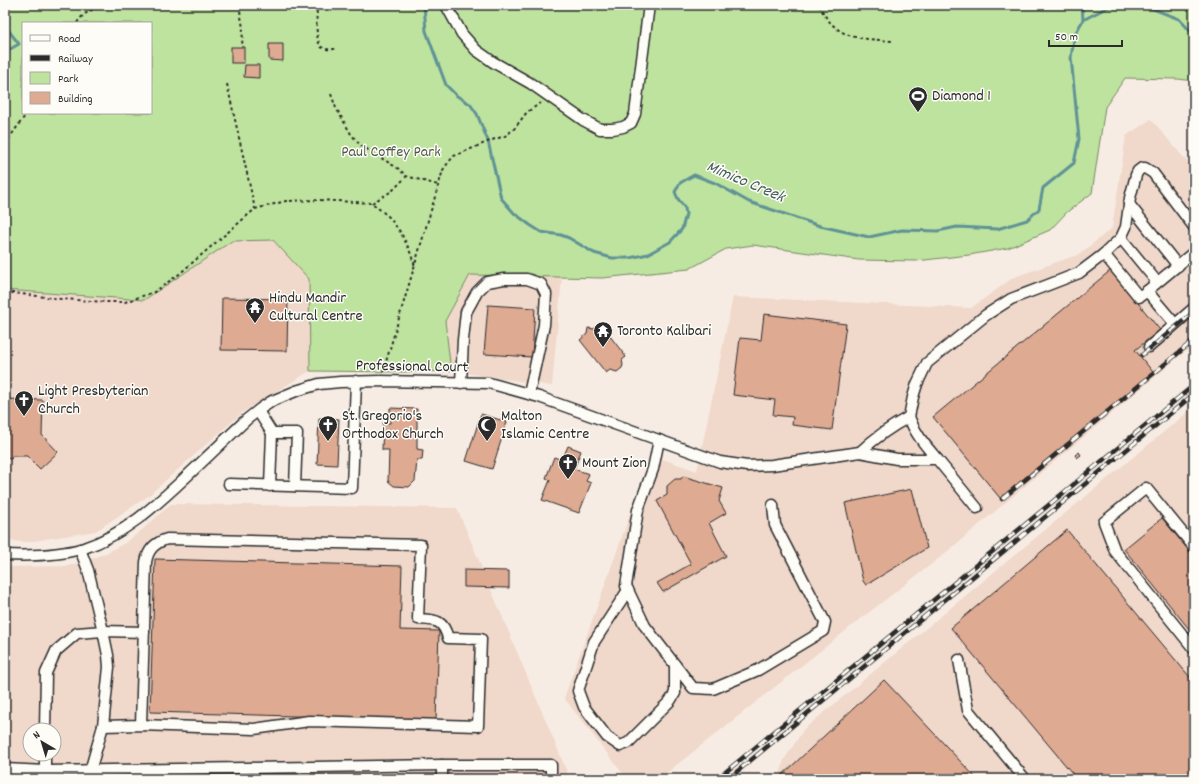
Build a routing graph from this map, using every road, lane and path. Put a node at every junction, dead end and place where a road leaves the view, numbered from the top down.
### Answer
1 (105, 5) edge
2 (239, 5) edge
3 (317, 5) edge
4 (446, 5) edge
5 (650, 5) edge
6 (819, 5) edge
7 (78, 22) edge
8 (892, 41) dead end
9 (242, 46) dead end
10 (336, 49) dead end
11 (227, 84) dead end
12 (331, 94) dead end
13 (551, 97) junction
14 (27, 114) edge
15 (5, 144) edge
16 (406, 176) junction
17 (439, 185) junction
18 (372, 203) junction
19 (1129, 204) junction
20 (255, 209) junction
21 (1194, 227) edge
22 (1121, 238) junction
23 (1194, 252) edge
24 (1104, 254) junction
25 (415, 266) junction
26 (1178, 266) junction
27 (1158, 282) junction
28 (1146, 291) junction
29 (5, 292) edge
30 (1194, 308) edge
31 (1175, 324) junction
32 (1149, 347) dead end
33 (356, 381) junction
34 (380, 381) junction
35 (461, 383) junction
36 (529, 394) junction
37 (258, 411) junction
38 (909, 417) junction
39 (272, 432) junction
40 (659, 440) junction
41 (860, 452) junction
42 (937, 459) junction
43 (230, 484) dead end
44 (270, 486) junction
45 (295, 486) junction
46 (773, 505) dead end
47 (977, 508) dead end
48 (1194, 547) edge
49 (80, 549) junction
50 (5, 555) edge
51 (628, 590) junction
52 (103, 631) junction
53 (144, 632) junction
54 (1194, 650) edge
55 (959, 660) dead end
56 (675, 665) junction
57 (45, 722) edge
58 (142, 725) junction
59 (103, 726) junction
60 (45, 762) edge
61 (442, 765) junction
62 (5, 769) edge
63 (46, 771) junction
64 (90, 771) junction
65 (442, 779) edge
66 (551, 779) edge
67 (1025, 779) edge

1 - 7 path
2 - 9 path
3 - 10 path
4 - 13 street
5 - 13 street
6 - 8 path
11 - 20 path
12 - 16 path
13 - 17 path
14 - 15 path
16 - 17 path
16 - 18 path
17 - 25 path
18 - 20 path
18 - 25 path
19 - 21 street
19 - 22 street
19 - 26 street
20 - 29 path
22 - 24 street
22 - 27 street
23 - 26 street
24 - 28 street
24 - 38 street
25 - 34 path
26 - 27 street
27 - 28 street
28 - 31 street
30 - 31 street
31 - 32 street
33 - 34 street, Professional Court
33 - 37 street, Professional Court
33 - 45 street
34 - 35 street, Professional Court
35 - 36 street, Professional Court
35 - 36 street
36 - 40 street, Professional Court
37 - 39 street
37 - 49 street, Professional Court
38 - 41 street
38 - 42 street
39 - 44 street
39 - 45 street
40 - 41 street, Professional Court
40 - 51 street
41 - 42 street
42 - 47 street
43 - 44 street
44 - 45 street
46 - 56 street
48 - 54 street
49 - 50 street, Professional Court
49 - 52 street
51 - 56 street
51 - 56 street
52 - 53 street
52 - 57 street
52 - 59 street
53 - 58 street
53 - 58 street
55 - 67 street
58 - 59 street
59 - 64 street
60 - 63 street
61 - 64 street
61 - 65 street
61 - 66 street
62 - 63 street
63 - 64 street

